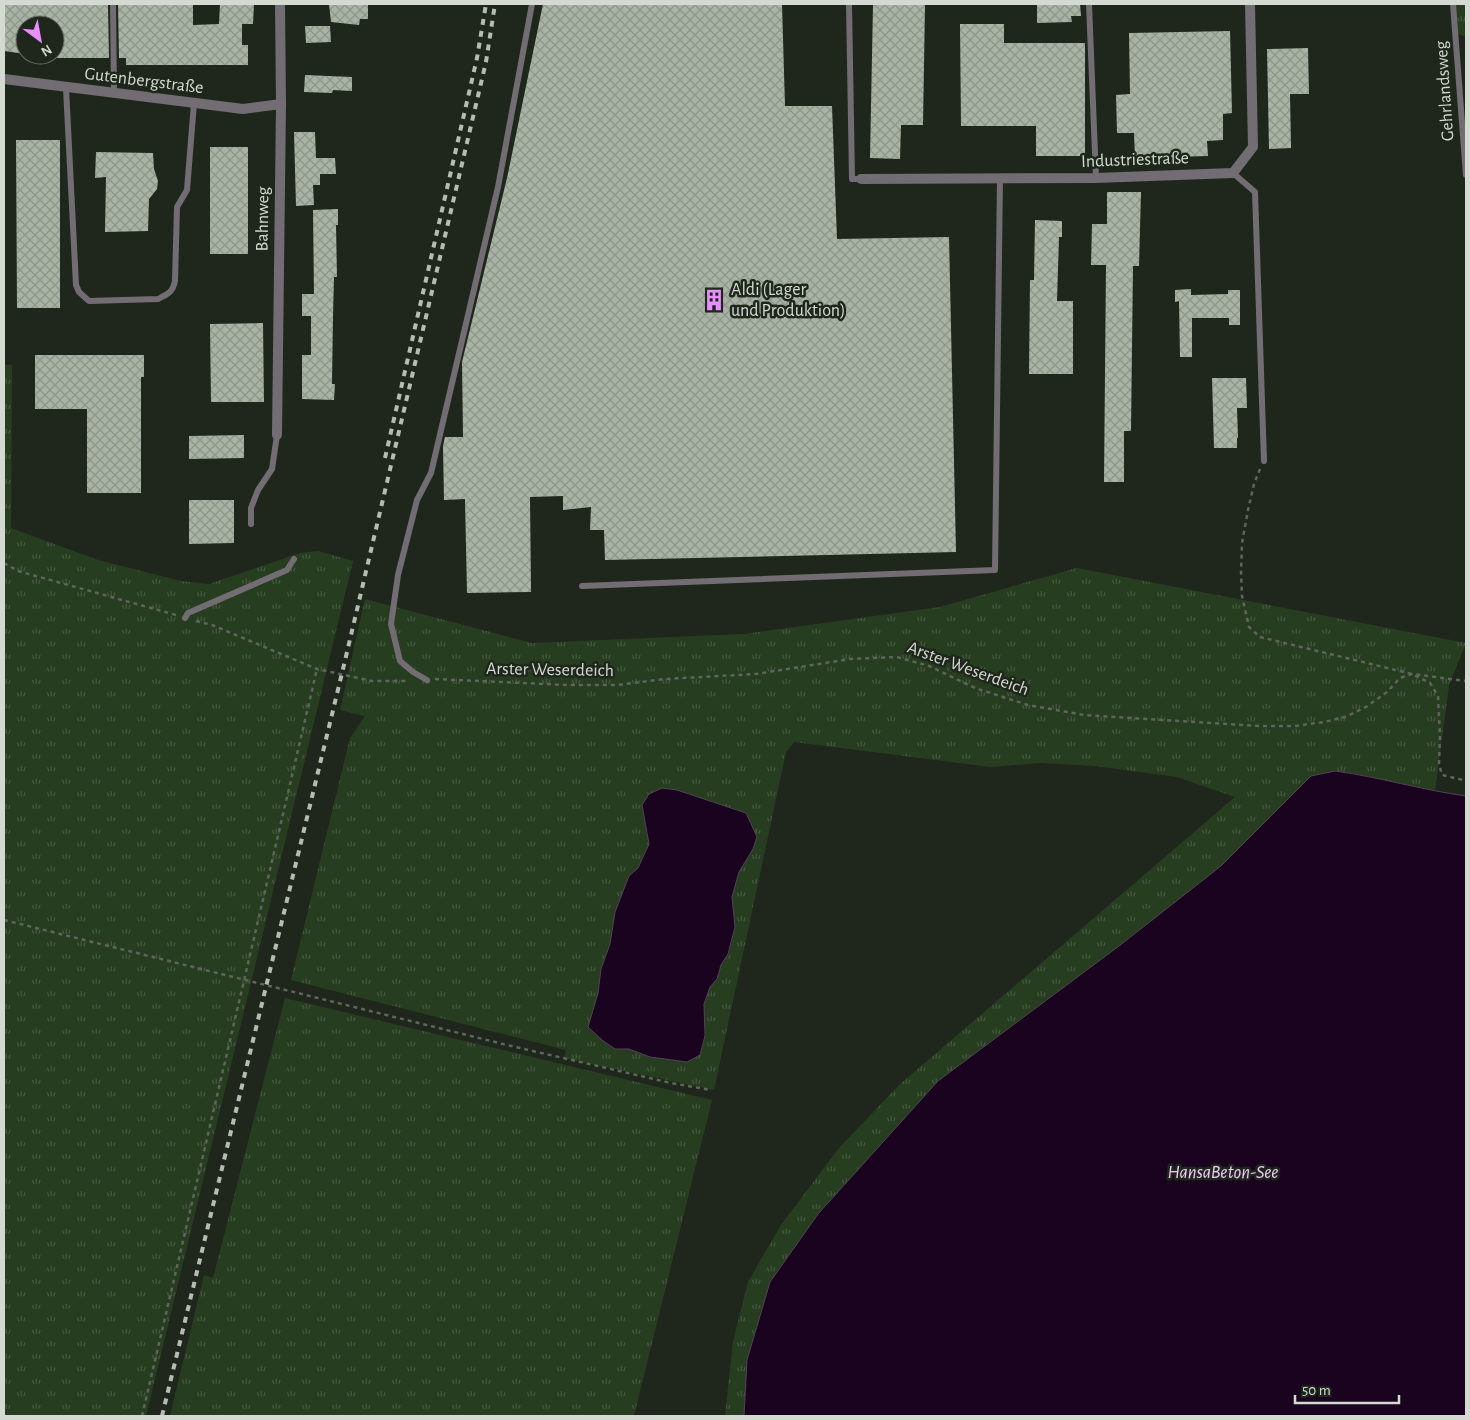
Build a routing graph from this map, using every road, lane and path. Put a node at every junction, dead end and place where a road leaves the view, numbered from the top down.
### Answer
1 (113, 4) edge
2 (280, 4) edge
3 (532, 4) edge
4 (849, 4) edge
5 (1090, 4) edge
6 (1250, 4) edge
7 (1453, 4) edge
8 (4, 79) edge
9 (66, 88) junction
10 (114, 93) junction
11 (194, 103) junction
12 (281, 104) junction
13 (1234, 173) junction
14 (1466, 175) edge
15 (1000, 178) junction
16 (1096, 178) junction
17 (861, 179) joint
18 (277, 435) joint
19 (1264, 461) joint
20 (251, 524) dead end
21 (294, 559) dead end
22 (4, 563) edge
23 (582, 586) dead end
24 (185, 618) junction
25 (317, 669) junction
26 (1412, 674) junction
27 (426, 680) junction
28 (1466, 681) edge
29 (1463, 780) dead end
30 (4, 920) edge
31 (245, 979) junction
32 (711, 1090) dead end
33 (142, 1416) edge

1 - 10 lane
2 - 12 street, Bahnweg
3 - 27 lane
4 - 17 lane
5 - 16 lane
6 - 13 street
7 - 14 lane, Gehrlandsweg
8 - 9 street, Gutenbergstraße
9 - 10 street, Gutenbergstraße
9 - 11 lane
10 - 11 street, Gutenbergstraße
11 - 12 street, Gutenbergstraße
12 - 18 street, Bahnweg
13 - 16 street, Industriestraße
13 - 19 lane
15 - 16 street, Industriestraße
15 - 17 street, Industriestraße
15 - 23 lane
18 - 20 lane
19 - 26 path
21 - 24 lane
22 - 24 path, Arster Weserdeich
24 - 25 path, Arster Weserdeich
25 - 27 path, Arster Weserdeich
25 - 31 path
26 - 27 path, Arster Weserdeich
26 - 28 path
26 - 29 path
30 - 31 path
31 - 32 path
31 - 33 path

